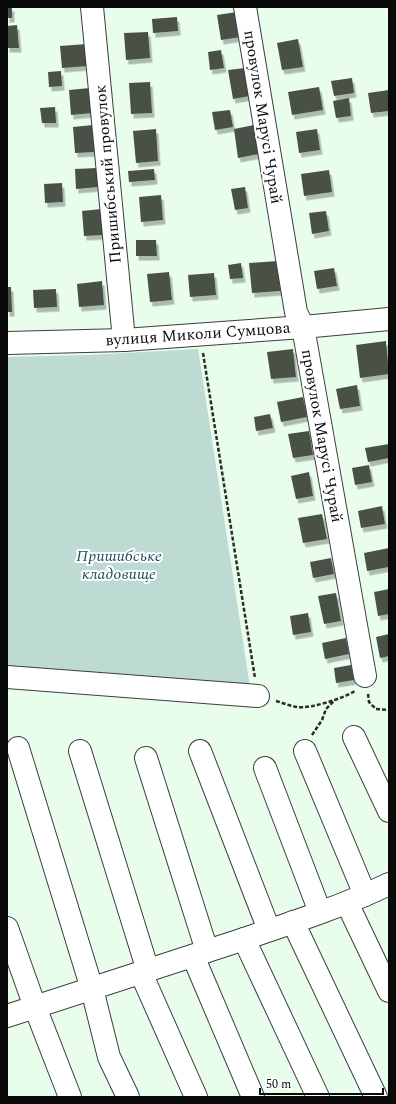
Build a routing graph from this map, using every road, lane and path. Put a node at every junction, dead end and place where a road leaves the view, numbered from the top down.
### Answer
1 (92, 7) edge
2 (245, 7) edge
3 (389, 319) edge
4 (303, 327) junction
5 (200, 335) junction
6 (124, 340) junction
7 (7, 343) edge
8 (365, 676) junction
9 (7, 677) edge
10 (258, 696) junction
11 (336, 700) junction
12 (389, 710) edge
13 (354, 737) dead end
14 (18, 748) dead end
15 (80, 751) dead end
16 (200, 751) dead end
17 (305, 751) joint
18 (146, 758) dead end
19 (265, 768) dead end
20 (382, 778) edge
21 (389, 811) edge
22 (389, 884) edge
23 (356, 899) junction
24 (320, 912) junction
25 (293, 922) junction
26 (7, 928) edge
27 (269, 930) junction
28 (244, 939) junction
29 (200, 954) junction
30 (145, 972) junction
31 (92, 989) junction
32 (389, 991) edge
33 (35, 1008) junction
34 (7, 1016) edge
35 (70, 1097) edge
36 (128, 1097) edge
37 (196, 1097) edge
38 (253, 1097) edge
39 (318, 1097) edge
40 (376, 1097) edge

1 - 6 street, Пришибський провулок
2 - 4 street, провулок Марусі Чурай
3 - 4 street, вулиця Миколи Сумцова
4 - 5 street, вулиця Миколи Сумцова
4 - 8 street, провулок Марусі Чурай
5 - 6 street, вулиця Миколи Сумцова
5 - 10 path
6 - 7 street, вулиця Миколи Сумцова
8 - 11 path
8 - 12 path
9 - 10 street
10 - 11 path
11 - 17 path
13 - 20 street
14 - 31 street
15 - 30 street
16 - 27 street
17 - 23 street
18 - 29 street
19 - 24 street
20 - 21 street
22 - 23 street
23 - 24 street
23 - 32 street
24 - 25 street
25 - 27 street
25 - 40 street
26 - 33 street
27 - 28 street
28 - 29 street
28 - 39 street
29 - 30 street
29 - 38 street
30 - 31 street
30 - 37 street
31 - 33 street
31 - 36 street
33 - 34 street
33 - 35 street

